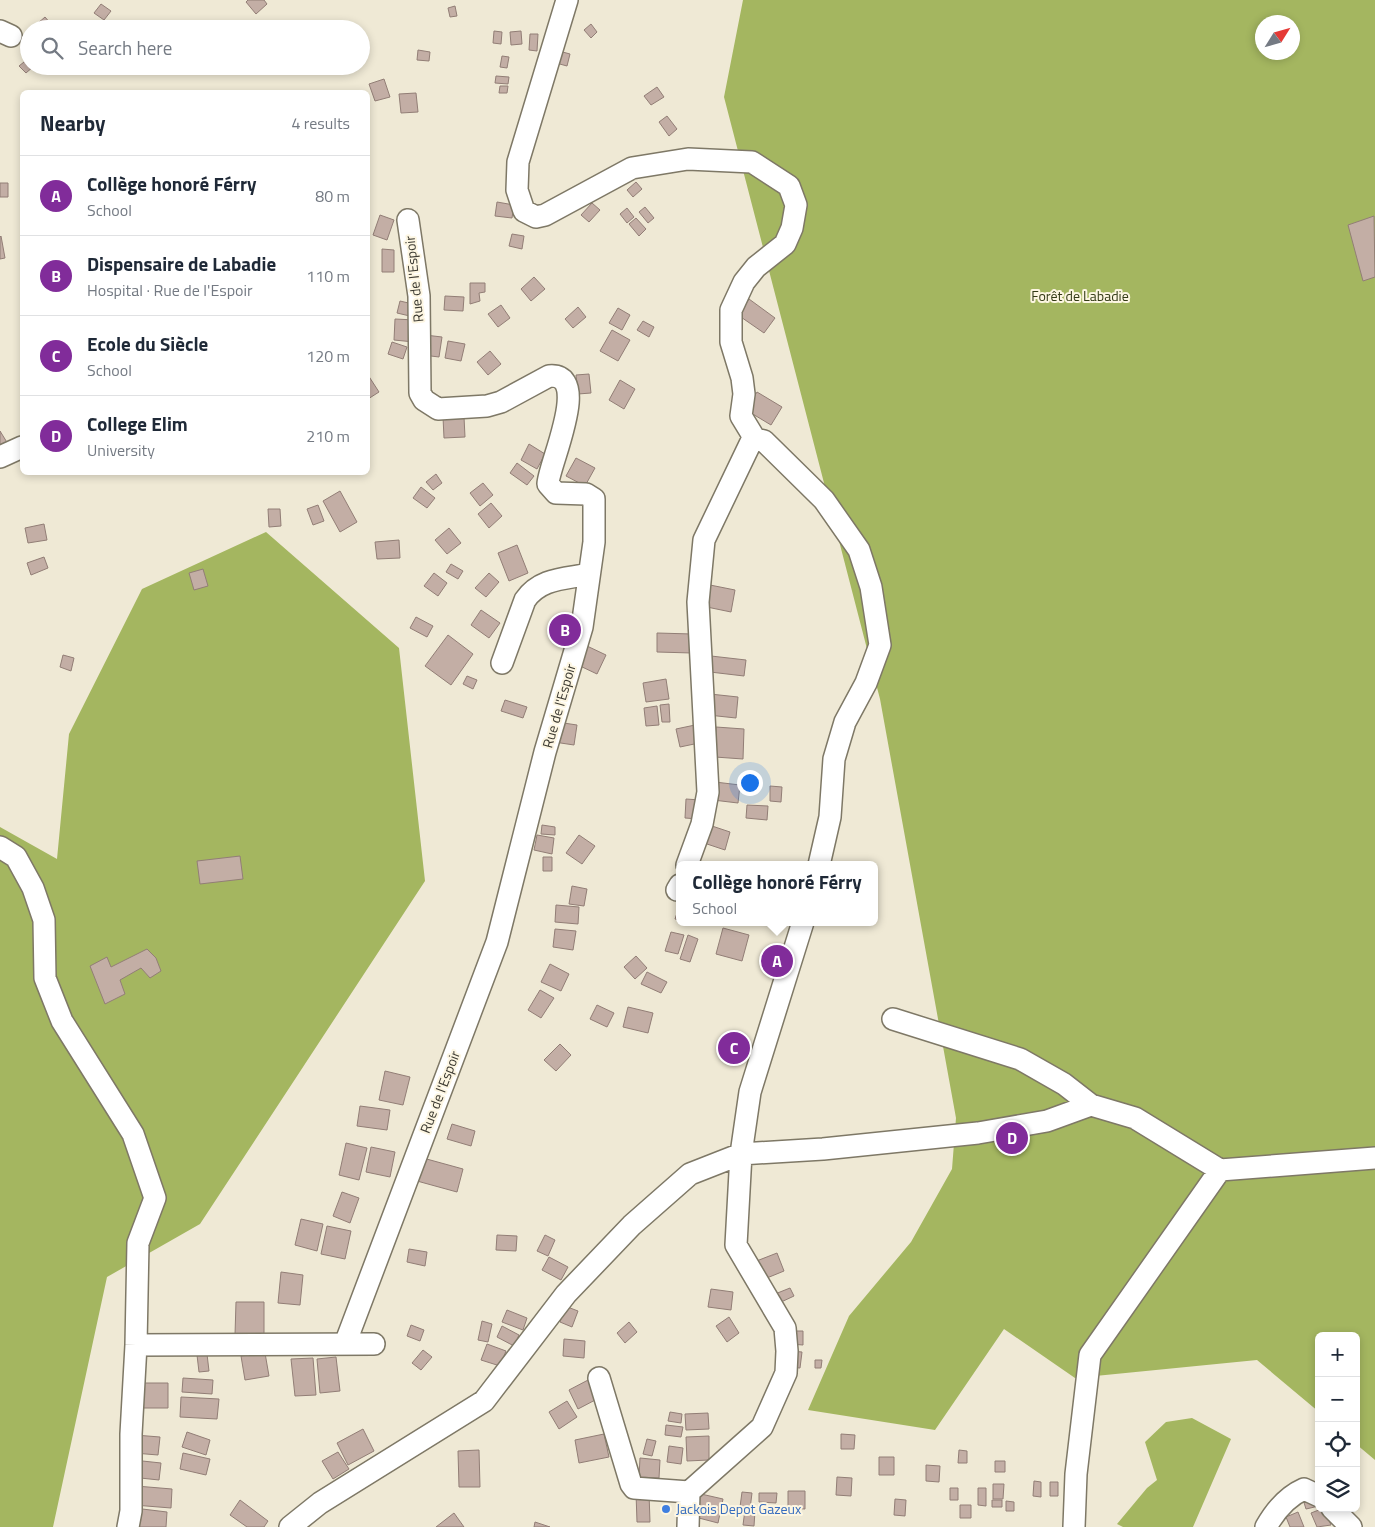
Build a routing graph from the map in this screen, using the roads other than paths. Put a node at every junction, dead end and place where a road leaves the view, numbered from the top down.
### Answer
1 (566, 0) edge
2 (408, 220) dead end
3 (755, 439) junction
4 (20, 448) edge
5 (0, 457) edge
6 (589, 574) junction
7 (502, 664) dead end
8 (0, 847) edge
9 (688, 861) edge
10 (820, 861) edge
11 (802, 926) edge
12 (893, 1019) dead end
13 (1091, 1105) junction
14 (741, 1154) junction
15 (1375, 1158) edge
16 (1220, 1170) junction
17 (345, 1344) junction
18 (374, 1344) dead end
19 (136, 1345) junction
20 (598, 1378) dead end
21 (689, 1492) junction
22 (1315, 1494) edge
23 (1336, 1512) edge
24 (128, 1527) edge
25 (290, 1527) edge
26 (688, 1527) edge
27 (1074, 1527) edge
28 (1266, 1527) edge
29 (1351, 1527) edge

1 - 3 street
2 - 6 street, Rue de l'Espoir
3 - 9 street
3 - 10 street
4 - 5 street
6 - 7 street
6 - 17 street, Rue de l'Espoir
8 - 19 street
11 - 14 street
12 - 13 street
13 - 14 street
13 - 16 street
14 - 21 street
14 - 25 street
15 - 16 street
16 - 27 street
17 - 18 street
17 - 19 street
19 - 24 street
20 - 21 street
21 - 26 street
22 - 28 street
23 - 29 street

